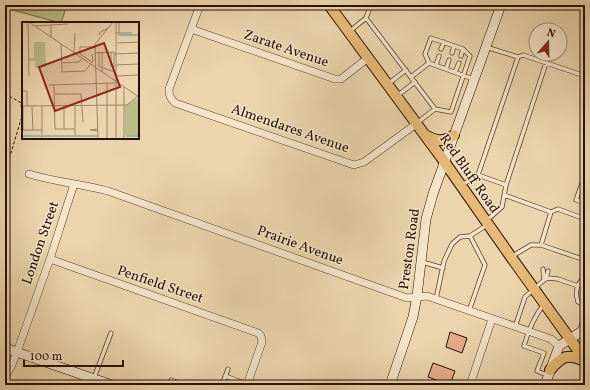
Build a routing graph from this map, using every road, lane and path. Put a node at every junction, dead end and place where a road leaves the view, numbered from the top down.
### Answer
1 (200, 5) edge
2 (329, 5) edge
3 (370, 5) edge
4 (501, 5) edge
5 (366, 18) junction
6 (191, 29) junction
7 (349, 32) junction
8 (444, 42) junction
9 (454, 46) junction
10 (485, 47) junction
11 (464, 49) junction
12 (441, 50) dead end
13 (452, 53) dead end
14 (439, 56) dead end
15 (461, 56) dead end
16 (518, 57) junction
17 (368, 58) junction
18 (449, 60) dead end
19 (429, 63) junction
20 (459, 63) dead end
21 (546, 63) junction
22 (436, 65) junction
23 (446, 69) junction
24 (406, 70) junction
25 (455, 72) junction
26 (463, 75) junction
27 (585, 76) edge
28 (411, 77) junction
29 (473, 79) junction
30 (415, 82) junction
31 (387, 84) junction
32 (5, 94) edge
33 (396, 97) junction
34 (22, 109) edge
35 (435, 109) junction
36 (451, 112) junction
37 (461, 114) junction
38 (22, 115) edge
39 (416, 124) junction
40 (423, 134) junction
41 (454, 135) junction
42 (5, 162) edge
43 (445, 162) junction
44 (29, 174) dead end
45 (478, 175) junction
46 (585, 175) edge
47 (74, 184) junction
48 (506, 184) junction
49 (461, 186) junction
50 (504, 195) junction
51 (585, 203) edge
52 (552, 212) junction
53 (585, 219) edge
54 (487, 223) junction
55 (470, 236) junction
56 (541, 245) junction
57 (549, 248) junction
58 (555, 250) junction
59 (565, 253) junction
60 (548, 254) dead end
61 (553, 256) dead end
62 (511, 257) junction
63 (575, 257) junction
64 (563, 258) dead end
65 (50, 260) junction
66 (585, 260) edge
67 (421, 262) junction
68 (573, 262) dead end
69 (443, 268) junction
70 (543, 269) dead end
71 (585, 270) edge
72 (548, 271) dead end
73 (558, 274) dead end
74 (568, 277) dead end
75 (545, 279) junction
76 (557, 279) junction
77 (583, 279) edge
78 (567, 282) junction
79 (578, 286) junction
80 (533, 289) junction
81 (417, 296) junction
82 (436, 299) junction
83 (544, 304) junction
84 (585, 305) edge
85 (469, 311) junction
86 (492, 319) junction
87 (585, 323) edge
88 (515, 327) junction
89 (528, 332) junction
90 (111, 333) dead end
91 (570, 339) junction
92 (559, 346) junction
93 (5, 348) edge
94 (17, 352) junction
95 (585, 360) edge
96 (548, 364) junction
97 (228, 369) dead end
98 (225, 376) junction
99 (5, 377) edge
100 (88, 380) edge
101 (171, 380) dead end
102 (181, 384) edge
103 (112, 385) edge
104 (222, 385) edge
105 (247, 385) edge
106 (390, 385) edge
107 (470, 385) edge
108 (545, 385) edge

1 - 6 street
2 - 7 main road, Red Bluff Road
3 - 5 lane
4 - 10 main road, Preston Road
5 - 7 lane
5 - 24 lane
6 - 17 street, Zarate Avenue
6 - 39 street, Almendares Avenue
7 - 17 main road, Red Bluff Road
8 - 9 lane
8 - 12 lane
8 - 19 lane
9 - 11 lane
9 - 13 lane
10 - 16 lane
10 - 29 main road, Preston Road
11 - 15 lane
11 - 26 lane
14 - 22 lane
16 - 21 lane
16 - 45 lane
17 - 31 main road, Red Bluff Road
18 - 23 lane
19 - 22 lane
19 - 28 lane
20 - 25 lane
21 - 27 lane
21 - 48 lane
22 - 23 lane
23 - 25 lane
24 - 28 lane
24 - 31 lane
25 - 26 lane
26 - 29 lane
26 - 36 lane
28 - 30 lane
29 - 37 main road, Preston Road
30 - 33 lane
30 - 35 lane
31 - 33 main road, Red Bluff Road
32 - 34 path
33 - 39 main road, Red Bluff Road
35 - 36 lane
35 - 39 lane
36 - 37 lane
37 - 41 main road, Preston Road
38 - 42 path
39 - 40 main road, Red Bluff Road
40 - 41 main road
40 - 43 main road, Red Bluff Road
41 - 43 main road, Preston Road
43 - 49 main road, Red Bluff Road
43 - 67 main road, Preston Road
44 - 47 street, Prairie Avenue
45 - 48 lane
45 - 49 lane
46 - 51 lane
47 - 65 street, London Street
47 - 81 street, Prairie Avenue
48 - 50 lane
49 - 54 main road, Red Bluff Road
50 - 52 lane
50 - 54 lane
52 - 53 lane
52 - 56 lane
54 - 55 lane
54 - 62 main road, Red Bluff Road
55 - 69 lane
55 - 85 lane
56 - 57 lane
56 - 62 lane
57 - 58 lane
57 - 60 lane
58 - 59 lane
58 - 61 lane
59 - 63 lane
59 - 64 lane
62 - 80 main road, Red Bluff Road
63 - 66 lane
63 - 68 lane
65 - 94 street, London Street
65 - 105 street, Penfield Street
67 - 69 lane
67 - 81 main road, Preston Road
69 - 82 lane
70 - 75 lane
71 - 77 lane
72 - 75 lane
73 - 76 lane
74 - 78 lane
75 - 76 lane
75 - 80 lane
76 - 78 lane
77 - 79 lane
78 - 79 lane
79 - 84 lane
80 - 83 main road, Red Bluff Road
80 - 88 lane
81 - 82 street, Prairie Avenue
81 - 106 main road, Preston Road
82 - 85 street, Prairie Avenue
83 - 89 lane
83 - 91 main road, Red Bluff Road
85 - 86 street, Prairie Avenue
86 - 88 street, Prairie Avenue
86 - 107 street
87 - 91 main road
88 - 89 street, Prairie Avenue
89 - 92 street, Prairie Avenue
89 - 96 lane
90 - 100 lane
91 - 92 main road
91 - 95 main road, Red Bluff Road
92 - 96 main road
93 - 94 main road
94 - 99 street, London Street
94 - 100 main road
95 - 96 main road
96 - 108 main road
97 - 98 lane
98 - 104 lane
98 - 105 lane
100 - 103 main road
101 - 102 lane

